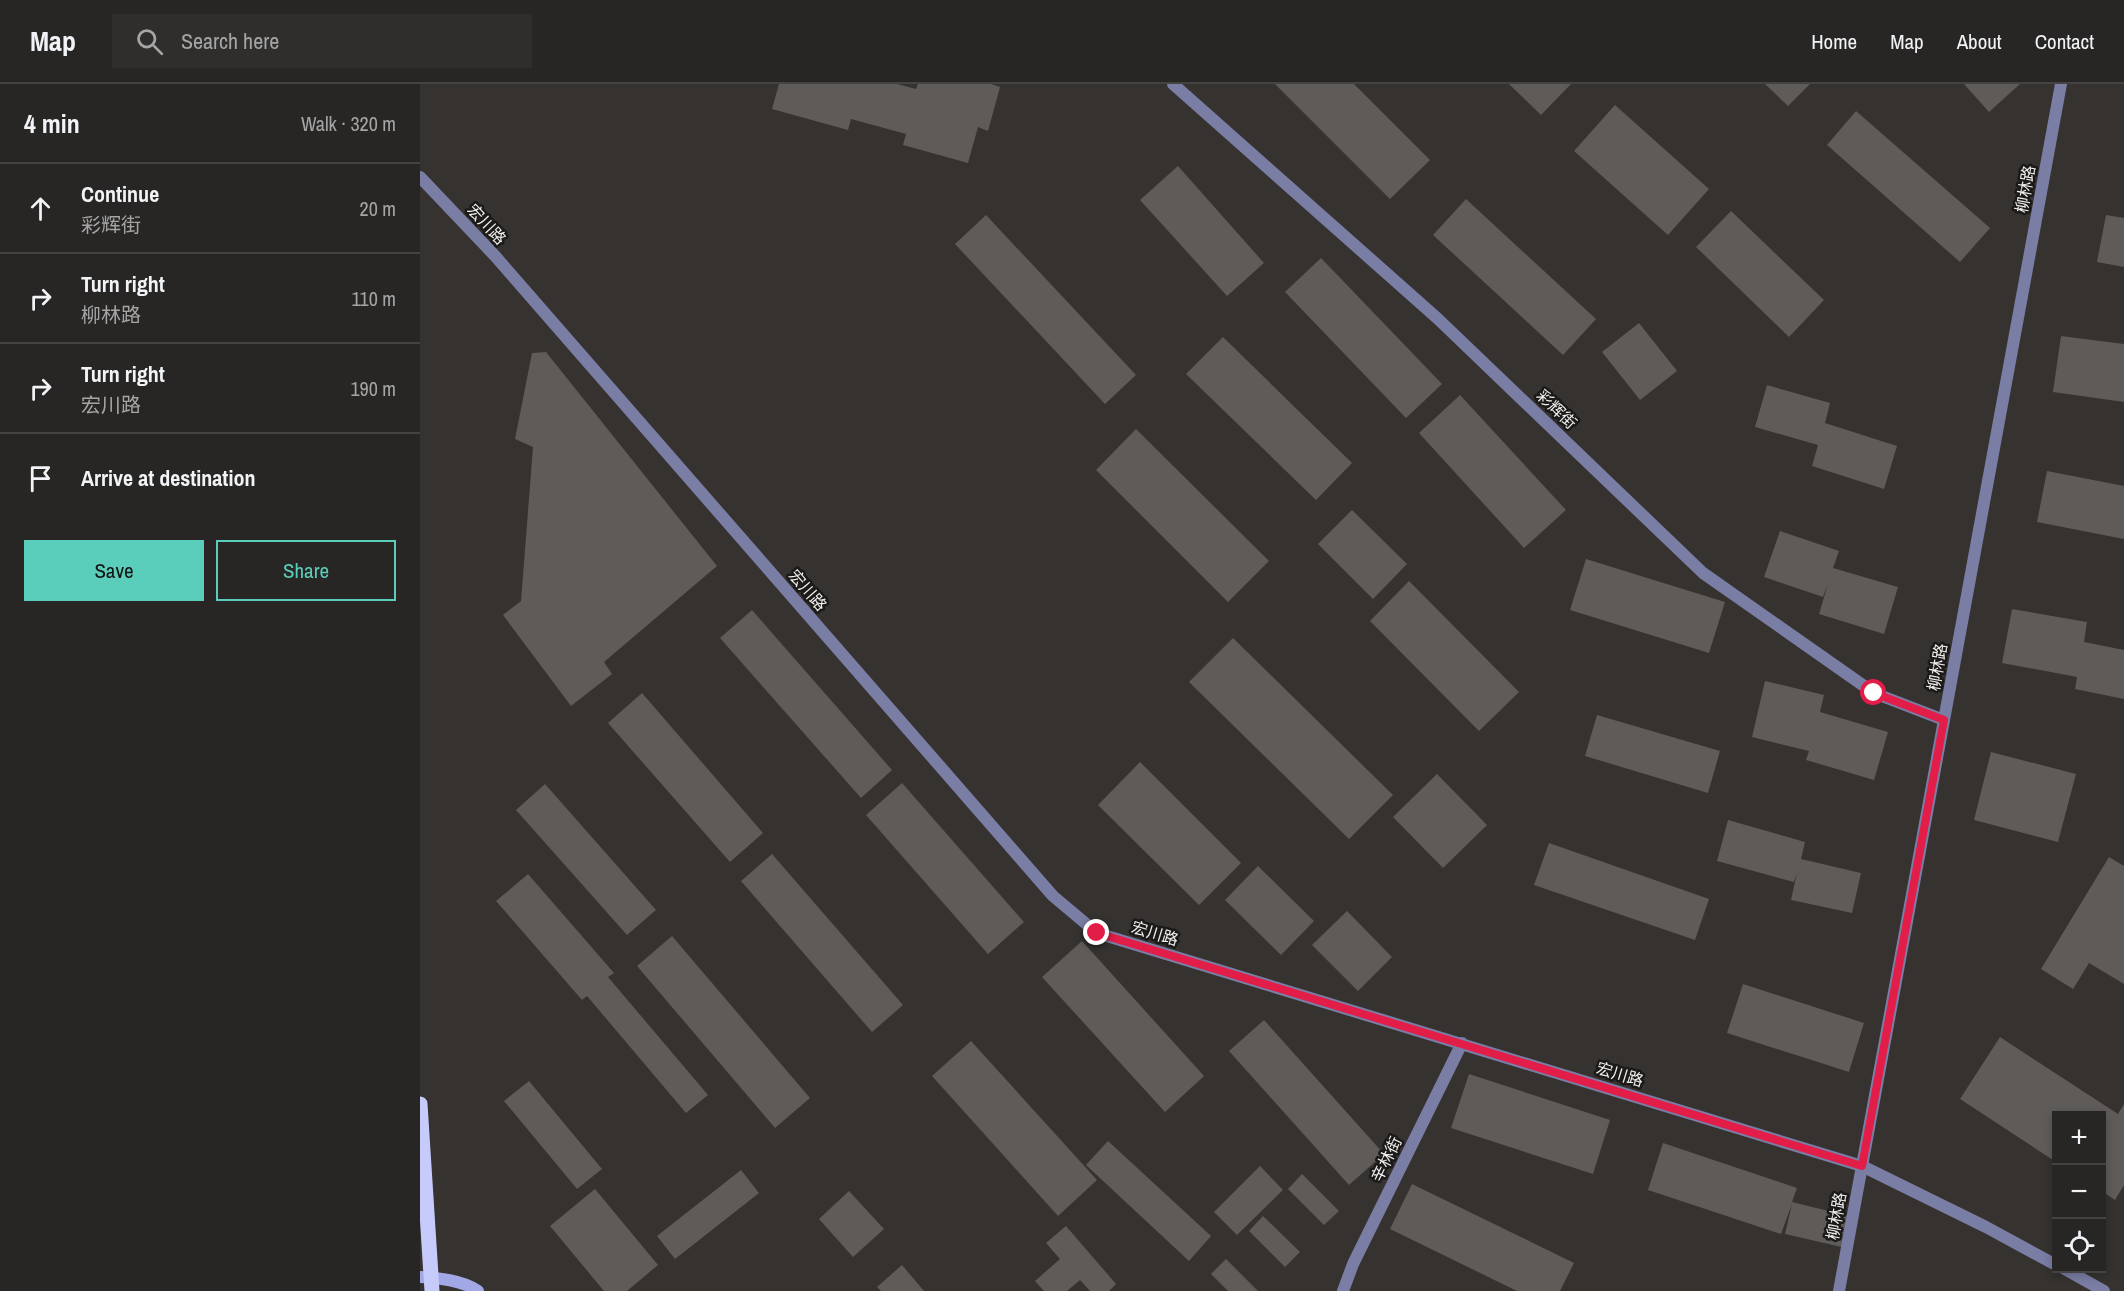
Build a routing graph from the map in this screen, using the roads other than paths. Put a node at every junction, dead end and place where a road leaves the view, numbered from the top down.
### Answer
1 (1173, 84) edge
2 (2061, 84) edge
3 (420, 177) edge
4 (1944, 720) junction
5 (1462, 1043) junction
6 (420, 1104) edge
7 (1862, 1166) junction
8 (2052, 1263) edge
9 (2069, 1273) edge
10 (428, 1282) edge
11 (478, 1291) edge
12 (1343, 1291) edge
13 (1839, 1291) edge
14 (2103, 1291) edge

1 - 4 street, 彩辉街
2 - 4 street, 柳林路
3 - 5 street, 宏川路
4 - 7 street, 柳林路
5 - 7 street, 宏川路
5 - 12 street, 辛林街
6 - 10 main road
7 - 8 street, 宏川路
7 - 13 street, 柳林路
9 - 14 street
10 - 11 street

